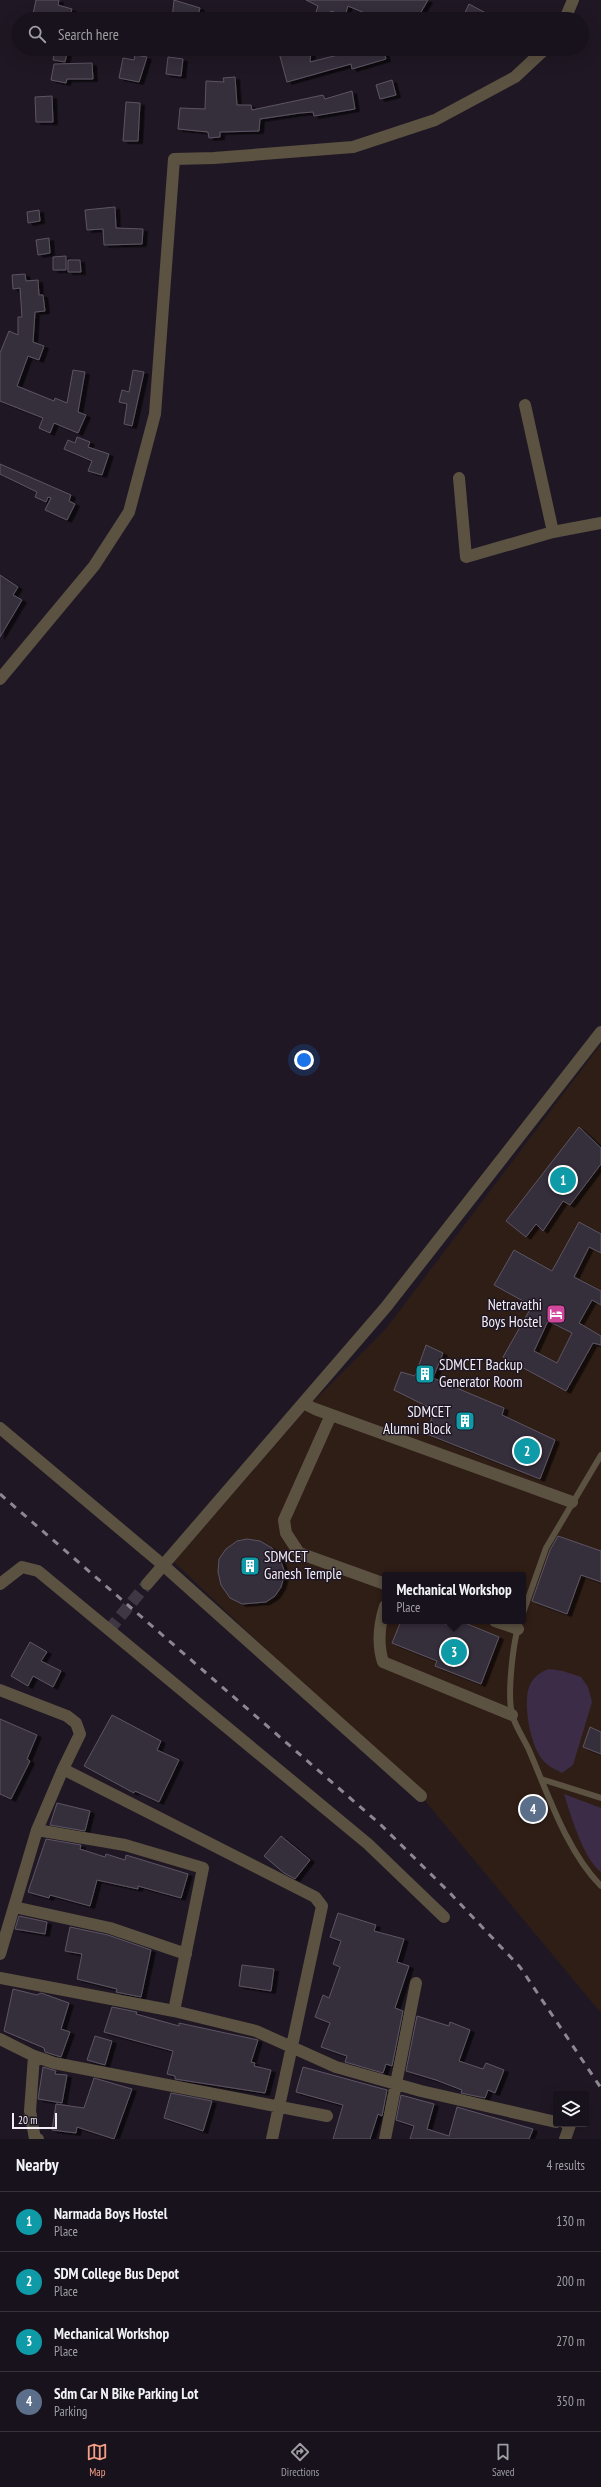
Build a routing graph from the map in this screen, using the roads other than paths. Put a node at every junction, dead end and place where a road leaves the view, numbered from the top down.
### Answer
1 (573, 0) edge
2 (568, 12) edge
3 (538, 56) edge
4 (525, 405) dead end
5 (460, 478) dead end
6 (601, 523) edge
7 (553, 532) junction
8 (0, 679) edge
9 (601, 1032) edge
10 (303, 1403) junction
11 (331, 1415) junction
12 (0, 1428) edge
13 (601, 1454) edge
14 (572, 1502) junction
15 (162, 1565) junction
16 (382, 1583) edge
17 (0, 1584) edge
18 (147, 1584) tunnel mouth
19 (526, 1605) edge
20 (382, 1615) edge
21 (519, 1625) edge
22 (0, 1690) edge
23 (512, 1715) junction
24 (63, 1770) junction
25 (541, 1779) junction
26 (421, 1796) dead end
27 (601, 1798) edge
28 (37, 1830) junction
29 (601, 1886) edge
30 (14, 1907) junction
31 (444, 1917) dead end
32 (0, 1954) edge
33 (186, 1954) junction
34 (0, 1978) edge
35 (416, 1983) dead end
36 (174, 2011) junction
37 (0, 2039) edge
38 (291, 2048) junction
39 (34, 2056) junction
40 (396, 2084) junction
41 (280, 2107) junction
42 (327, 2116) dead end
43 (553, 2121) edge
44 (569, 2127) edge
45 (38, 2139) edge
46 (272, 2139) edge
47 (385, 2139) edge
48 (565, 2139) edge

1 - 2 street
3 - 8 street
4 - 7 street
5 - 7 street
6 - 7 street
9 - 10 street
10 - 11 street
10 - 15 street
11 - 14 street
11 - 16 street
12 - 15 street
13 - 14 lane
14 - 19 lane
15 - 18 street
15 - 26 street
17 - 31 street
20 - 23 street
21 - 23 lane
22 - 24 street
23 - 25 lane
24 - 28 street
24 - 38 street
25 - 27 lane
25 - 29 lane
28 - 30 street
28 - 33 street
30 - 32 street
30 - 33 street
33 - 36 street
34 - 36 street
35 - 40 street
36 - 38 street
37 - 39 street
38 - 40 street
38 - 41 street
39 - 41 street
39 - 45 street
40 - 43 street
40 - 47 street
41 - 42 street
41 - 46 street
44 - 48 street

